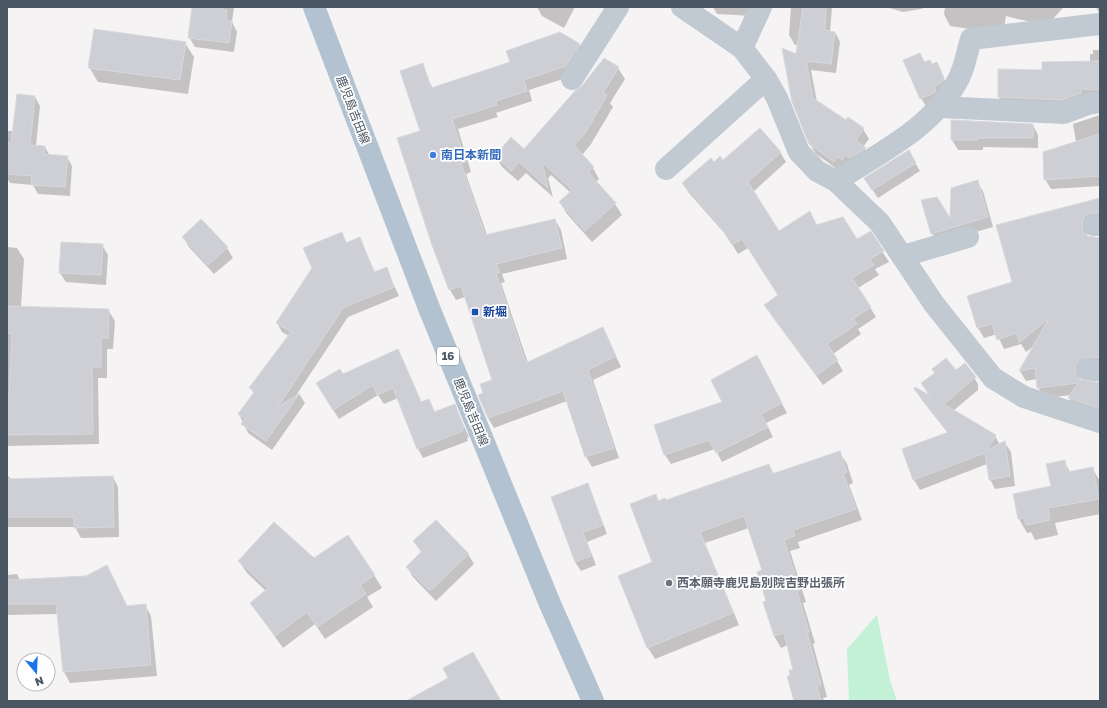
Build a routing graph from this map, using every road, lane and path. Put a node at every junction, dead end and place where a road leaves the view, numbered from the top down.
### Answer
1 (314, 7) edge
2 (618, 7) edge
3 (682, 7) edge
4 (760, 7) edge
5 (1100, 24) edge
6 (742, 48) junction
7 (572, 79) dead end
8 (766, 80) junction
9 (1100, 102) edge
10 (940, 107) junction
11 (666, 169) dead end
12 (836, 181) junction
13 (968, 237) dead end
14 (903, 256) junction
15 (1100, 422) edge
16 (593, 701) edge

1 - 16 main road, 鹿児島吉田線 / 16
2 - 7 street
3 - 6 street
4 - 6 street
5 - 10 street
6 - 8 street
8 - 11 street
8 - 12 street
9 - 10 street
10 - 12 street
12 - 14 street
13 - 14 street
14 - 15 street

